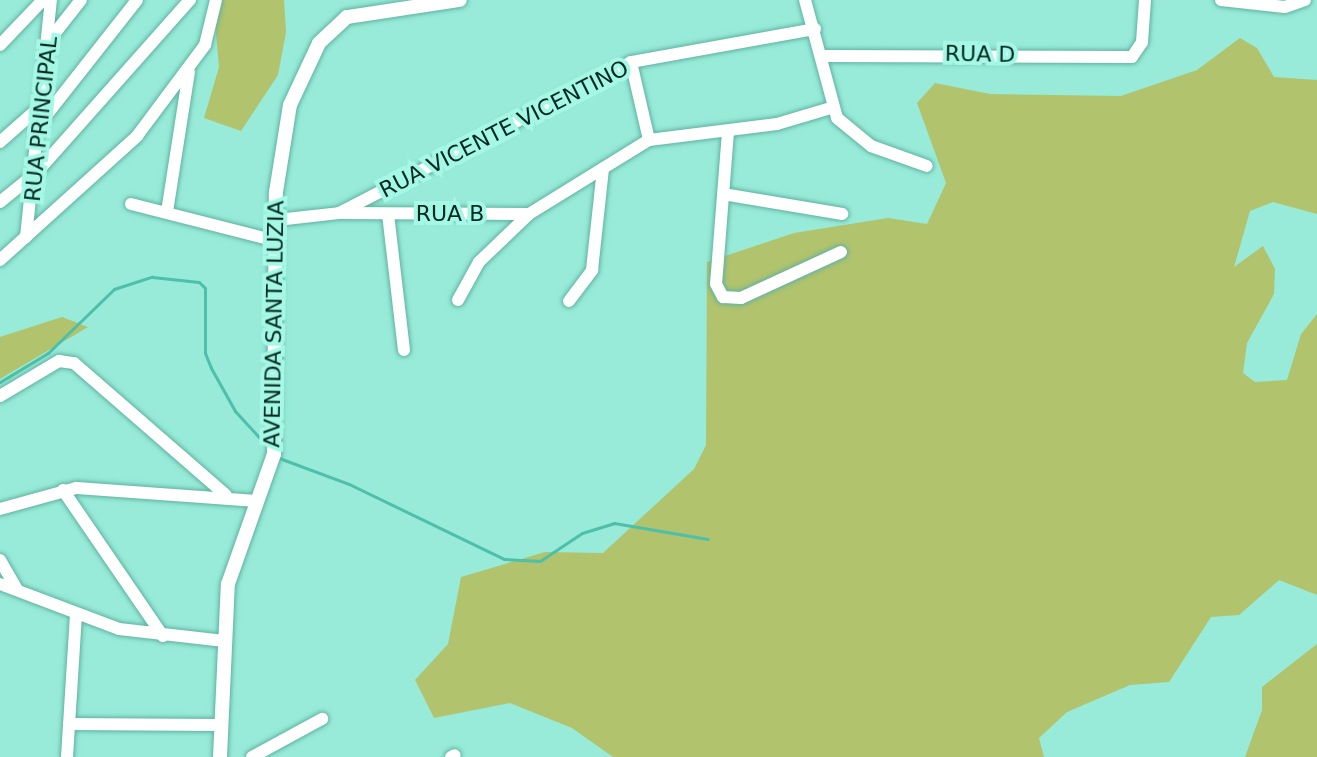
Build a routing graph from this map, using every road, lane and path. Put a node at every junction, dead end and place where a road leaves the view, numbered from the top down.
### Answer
1 (43, 0) edge
2 (51, 0) edge
3 (81, 0) edge
4 (137, 0) edge
5 (190, 0) edge
6 (216, 0) edge
7 (460, 0) edge
8 (805, 0) edge
9 (1145, 0) edge
10 (1221, 0) edge
11 (1305, 0) edge
12 (815, 29) junction
13 (51, 38) junction
14 (0, 45) edge
15 (821, 56) junction
16 (631, 62) junction
17 (189, 69) junction
18 (43, 104) junction
19 (831, 108) junction
20 (41, 122) junction
21 (728, 132) junction
22 (649, 140) junction
23 (0, 142) edge
24 (927, 166) dead end
25 (603, 169) junction
26 (38, 171) junction
27 (723, 194) junction
28 (0, 202) edge
29 (131, 204) dead end
30 (167, 212) junction
31 (339, 213) junction
32 (388, 214) junction
33 (529, 214) junction
34 (842, 214) dead end
35 (277, 220) junction
36 (26, 237) junction
37 (276, 241) junction
38 (841, 252) dead end
39 (0, 260) edge
40 (458, 300) dead end
41 (569, 301) dead end
42 (404, 350) dead end
43 (0, 396) edge
44 (63, 490) junction
45 (226, 495) junction
46 (258, 501) junction
47 (0, 509) edge
48 (0, 560) edge
49 (0, 584) edge
50 (17, 590) junction
51 (76, 614) junction
52 (163, 636) junction
53 (224, 641) junction
54 (322, 719) dead end
55 (69, 724) junction
56 (218, 725) junction
57 (67, 757) edge
58 (220, 757) edge
59 (252, 757) edge

1 - 14 street, RUA PRINCIPAL
2 - 13 street, RUA PRINCIPAL
3 - 13 street
4 - 20 street
5 - 26 street
6 - 17 street
7 - 35 street, AVENIDA SANTA LUZIA
8 - 12 street
9 - 15 street, RUA D
10 - 11 street
12 - 15 street
12 - 16 street, RUA VICENTE VICENTINO
13 - 18 street, RUA PRINCIPAL
15 - 19 street
16 - 22 street
16 - 31 street, RUA VICENTE VICENTINO
17 - 30 street
17 - 36 street
18 - 20 street, RUA PRINCIPAL
18 - 23 street
19 - 21 street
19 - 24 street
20 - 26 street, RUA PRINCIPAL
21 - 22 street
21 - 27 street
22 - 25 street
25 - 33 street
25 - 41 street
26 - 28 street
26 - 36 street, RUA PRINCIPAL
27 - 34 street
27 - 38 street
29 - 30 street
30 - 37 street
31 - 32 street, RUA B
31 - 35 street, RUA B
32 - 33 street, RUA B
32 - 42 street
33 - 40 street
35 - 37 street, AVENIDA SANTA LUZIA
36 - 39 street
37 - 46 street, AVENIDA SANTA LUZIA
43 - 45 street
44 - 45 street
44 - 47 street
44 - 52 street
45 - 46 street
46 - 53 street, AVENIDA SANTA LUZIA
48 - 50 street
49 - 50 street
50 - 51 street
51 - 52 street
51 - 55 street
52 - 53 street
53 - 56 street, AVENIDA SANTA LUZIA
54 - 59 street
55 - 56 street
55 - 57 street
56 - 58 street, AVENIDA SANTA LUZIA

